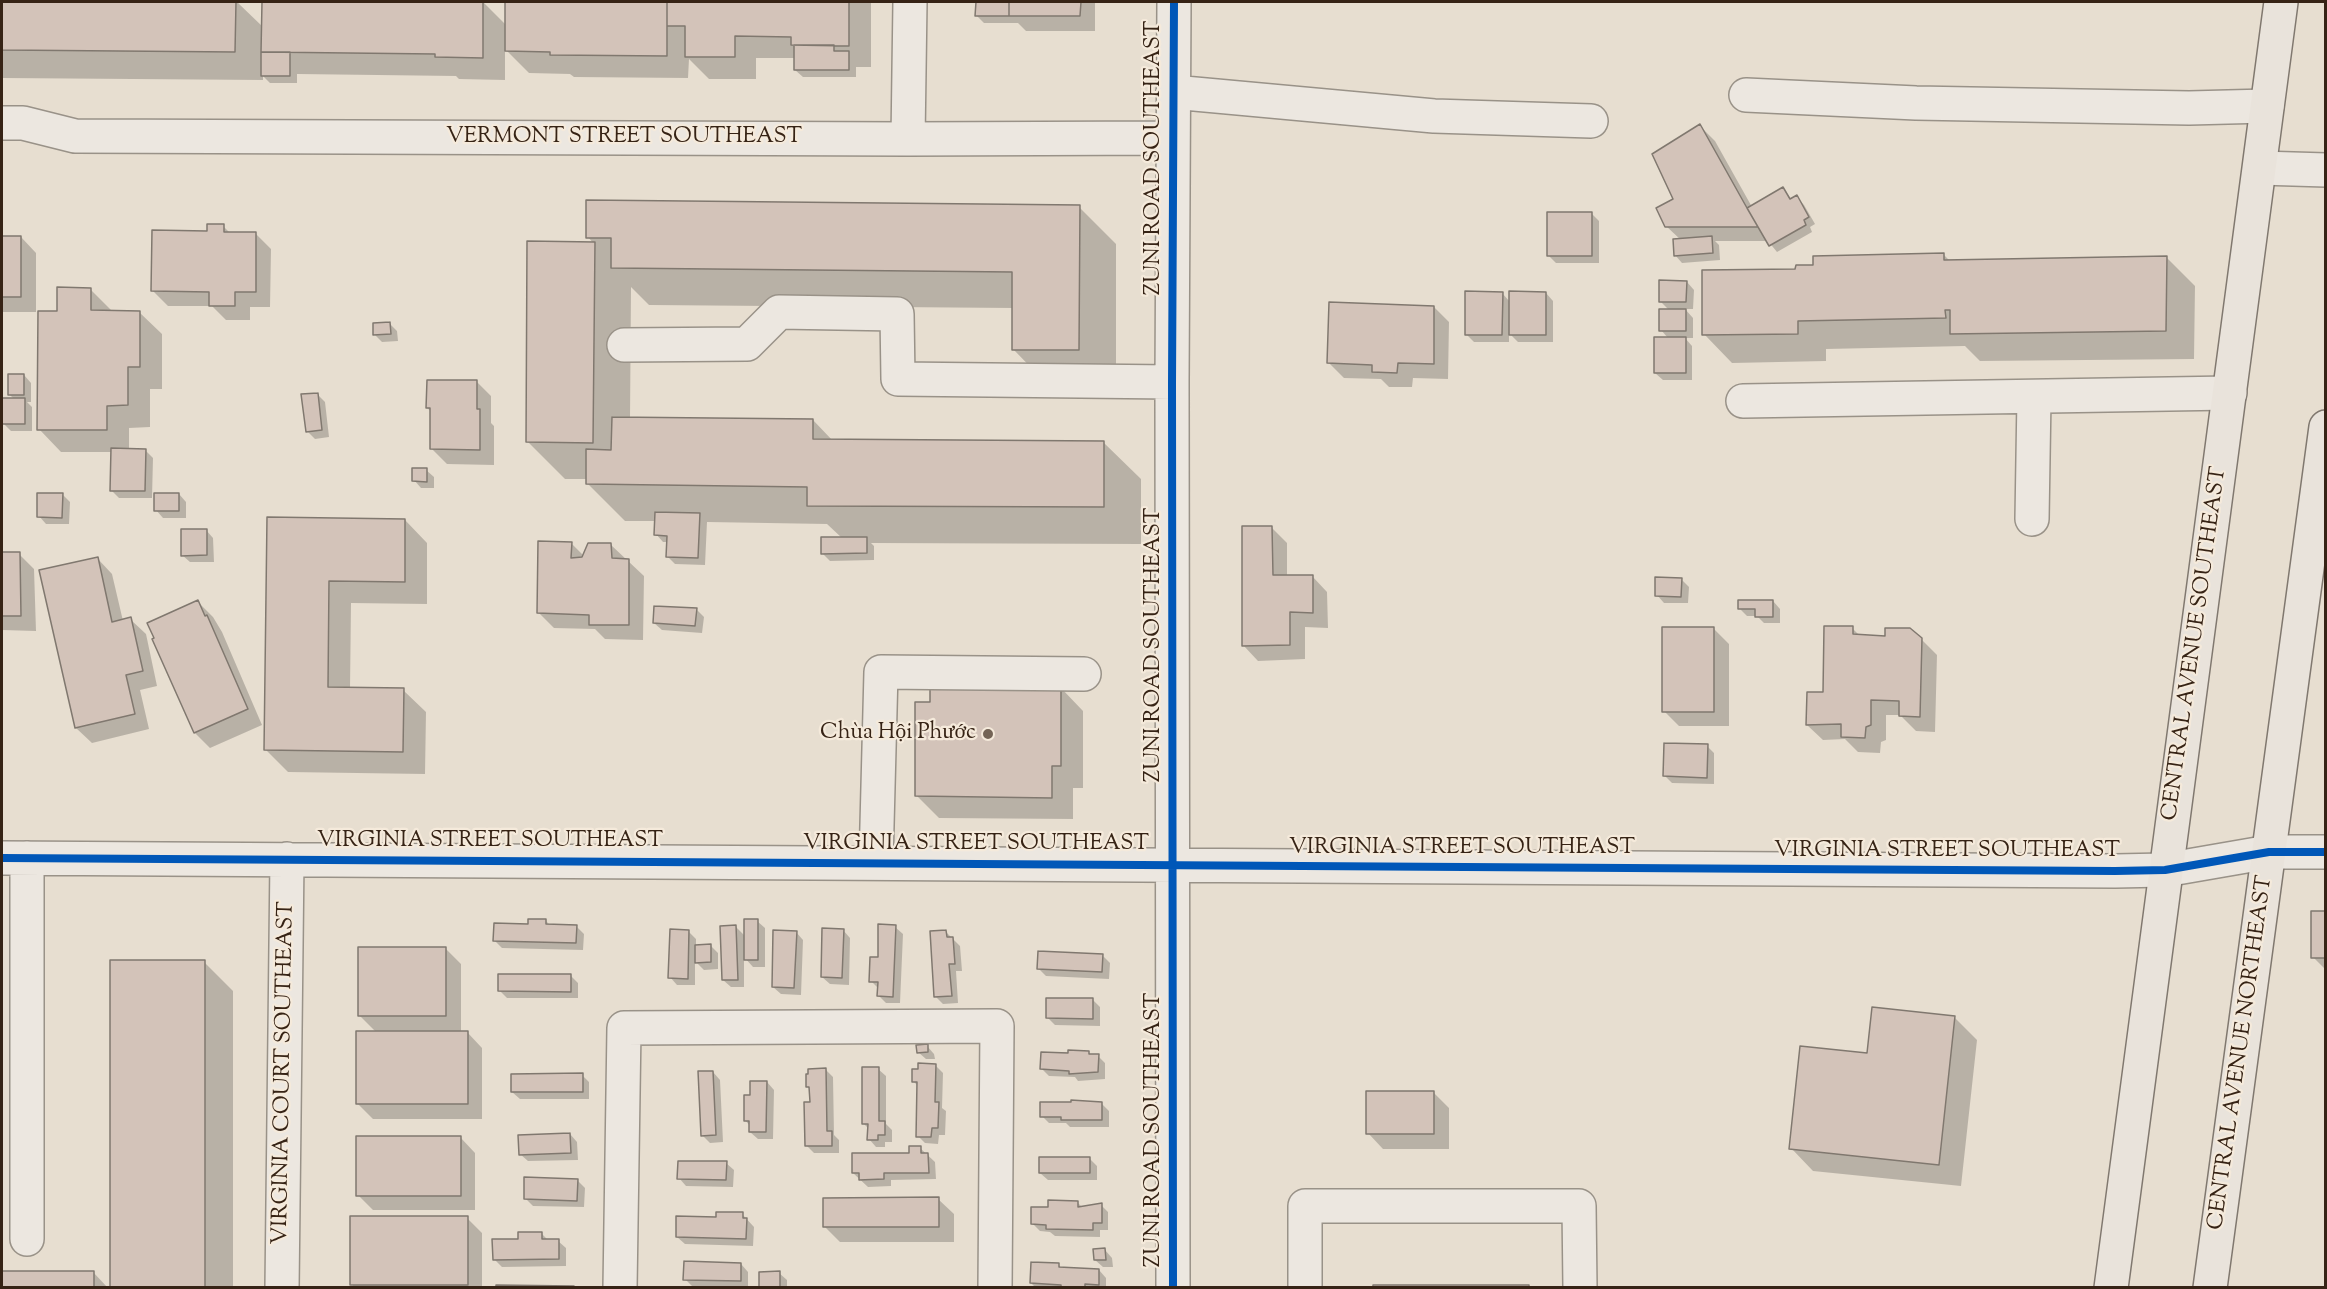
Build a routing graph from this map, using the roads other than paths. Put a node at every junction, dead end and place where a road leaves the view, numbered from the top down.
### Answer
1 (910, 2) edge
2 (1174, 2) edge
3 (2281, 2) edge
4 (1173, 92) junction
5 (1746, 95) dead end
6 (2267, 106) junction
7 (1591, 121) dead end
8 (2, 123) edge
9 (1173, 138) junction
10 (908, 140) junction
11 (2260, 168) junction
12 (2325, 170) edge
13 (624, 345) dead end
14 (1172, 382) junction
15 (2230, 393) junction
16 (2034, 397) junction
17 (1743, 401) dead end
18 (2325, 427) edge
19 (2032, 519) dead end
20 (1084, 674) dead end
21 (2269, 852) junction
22 (2325, 852) edge
23 (14, 858) edge
24 (287, 859) junction
25 (876, 863) junction
26 (1173, 865) junction
27 (2165, 870) junction
28 (14, 953) edge
29 (27, 1239) dead end
30 (282, 1287) edge
31 (620, 1287) edge
32 (995, 1287) edge
33 (1173, 1287) edge
34 (1305, 1287) edge
35 (1580, 1287) edge
36 (2111, 1287) edge
37 (2210, 1287) edge

1 - 10 street
2 - 4 street, ZUNI ROAD SOUTHEAST
3 - 6 main road, CENTRAL AVENUE SOUTHEAST
4 - 7 street
4 - 9 street, ZUNI ROAD SOUTHEAST
5 - 6 street
6 - 11 main road, CENTRAL AVENUE SOUTHEAST
8 - 10 street, VERMONT STREET SOUTHEAST
9 - 10 street, VERMONT STREET SOUTHEAST
9 - 14 street, ZUNI ROAD SOUTHEAST
11 - 12 street
11 - 15 main road, CENTRAL AVENUE SOUTHEAST
13 - 14 street
14 - 26 street, ZUNI ROAD SOUTHEAST
15 - 16 street
15 - 27 main road, CENTRAL AVENUE SOUTHEAST
16 - 17 street
16 - 19 street
18 - 21 main road, CENTRAL AVENUE NORTHEAST
20 - 25 street
21 - 22 street, VIRGINIA STREET SOUTHEAST
21 - 27 street, VIRGINIA STREET SOUTHEAST
21 - 37 main road, CENTRAL AVENUE NORTHEAST
23 - 24 street, VIRGINIA STREET SOUTHEAST
23 - 28 street
24 - 25 street, VIRGINIA STREET SOUTHEAST
24 - 30 street, VIRGINIA COURT SOUTHEAST
25 - 26 street, VIRGINIA STREET SOUTHEAST
26 - 27 street, VIRGINIA STREET SOUTHEAST
26 - 33 street, ZUNI ROAD SOUTHEAST
27 - 36 main road, CENTRAL AVENUE SOUTHEAST
28 - 29 street
31 - 32 street
34 - 35 street

